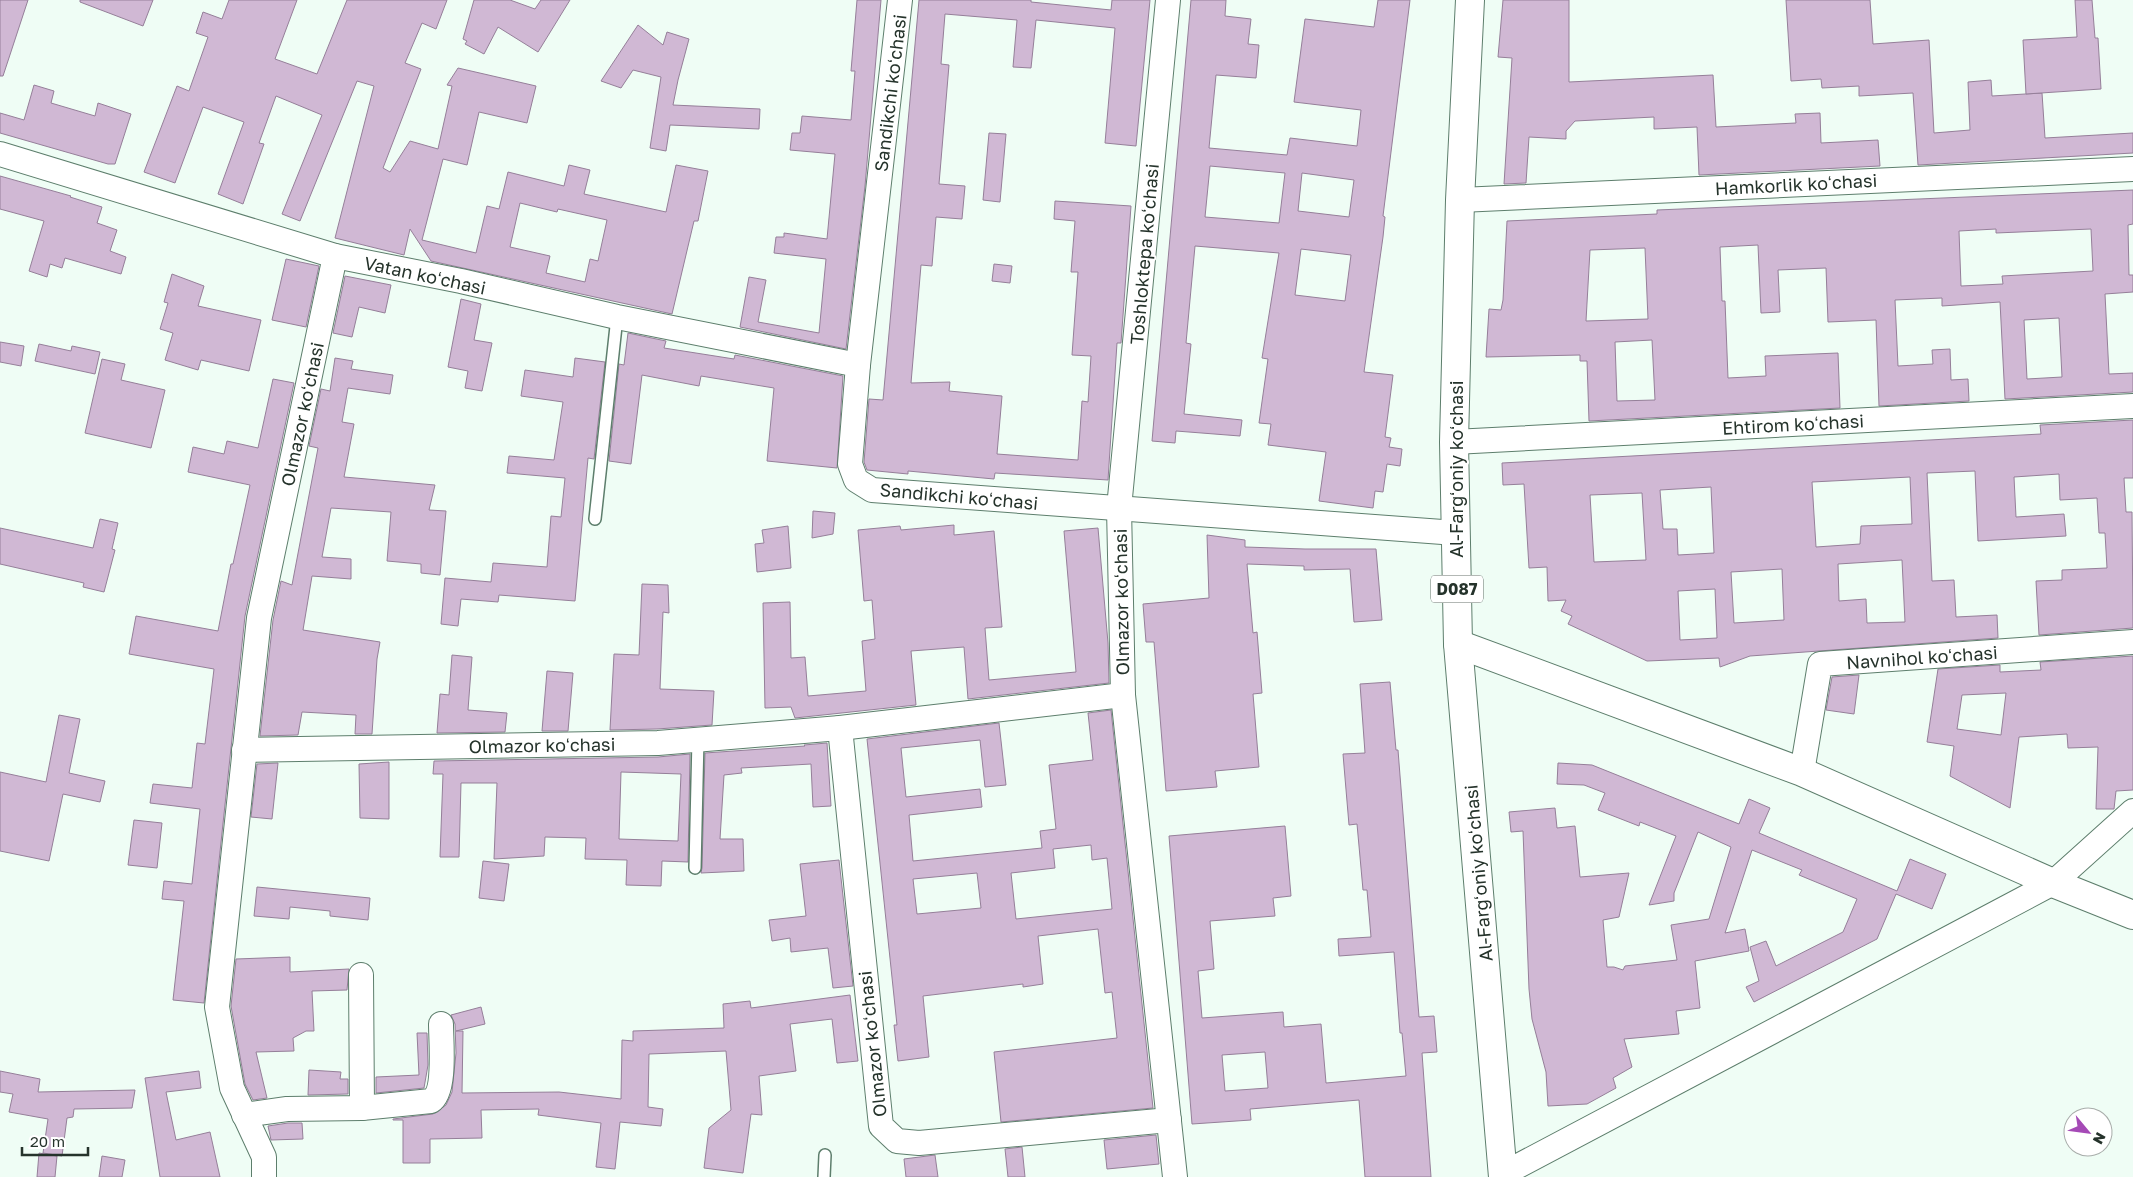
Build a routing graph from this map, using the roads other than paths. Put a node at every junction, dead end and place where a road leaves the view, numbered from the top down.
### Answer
1 (900, 0) edge
2 (1168, 0) edge
3 (1470, 0) edge
4 (0, 154) edge
5 (2133, 169) edge
6 (1460, 200) junction
7 (335, 256) junction
8 (617, 317) junction
9 (858, 365) junction
10 (2133, 406) edge
11 (1454, 442) junction
12 (1120, 508) junction
13 (595, 519) dead end
14 (1456, 533) junction
15 (2133, 642) edge
16 (1458, 644) junction
17 (1123, 696) junction
18 (840, 728) junction
19 (698, 739) junction
20 (244, 750) junction
21 (1802, 772) junction
22 (2133, 811) edge
23 (695, 868) dead end
24 (2053, 882) junction
25 (2133, 915) edge
26 (361, 976) dead end
27 (441, 1024) dead end
28 (362, 1108) junction
29 (244, 1115) junction
30 (1169, 1120) junction
31 (825, 1154) dead end
32 (1503, 1176) edge
33 (264, 1177) edge
34 (824, 1177) edge
35 (1175, 1177) edge

1 - 9 street, Sandikchi koʻchasi
2 - 12 street, Toshloktepa koʻchasi
3 - 6 main road, Al-Fargʻoniy koʻchasi / D087
4 - 7 street, Vatan koʻchasi
5 - 6 street, Hamkorlik koʻchasi
6 - 11 main road, Al-Fargʻoniy koʻchasi / D087
7 - 8 street, Vatan koʻchasi
7 - 20 street, Olmazor koʻchasi
8 - 9 street, Vatan koʻchasi
8 - 13 lane
9 - 12 street, Sandikchi koʻchasi
10 - 11 street, Ehtirom koʻchasi
11 - 14 main road, Al-Fargʻoniy koʻchasi / D087
12 - 14 street, Sandikchi koʻchasi
12 - 17 street, Olmazor koʻchasi
14 - 16 main road, Al-Fargʻoniy koʻchasi / D087
15 - 21 street, Navnihol koʻchasi
16 - 21 main road
16 - 32 main road, Al-Fargʻoniy koʻchasi / D087
17 - 18 street, Olmazor koʻchasi
17 - 30 street, Olmazor koʻchasi
18 - 19 street, Olmazor koʻchasi
18 - 30 street, Olmazor koʻchasi
19 - 20 street, Olmazor koʻchasi
19 - 23 lane
20 - 29 street, Olmazor koʻchasi
21 - 24 main road
22 - 24 street
24 - 25 main road
24 - 32 street
26 - 28 street
27 - 28 street
28 - 29 street
29 - 33 street, Olmazor koʻchasi
30 - 35 street, Olmazor koʻchasi
31 - 34 lane

